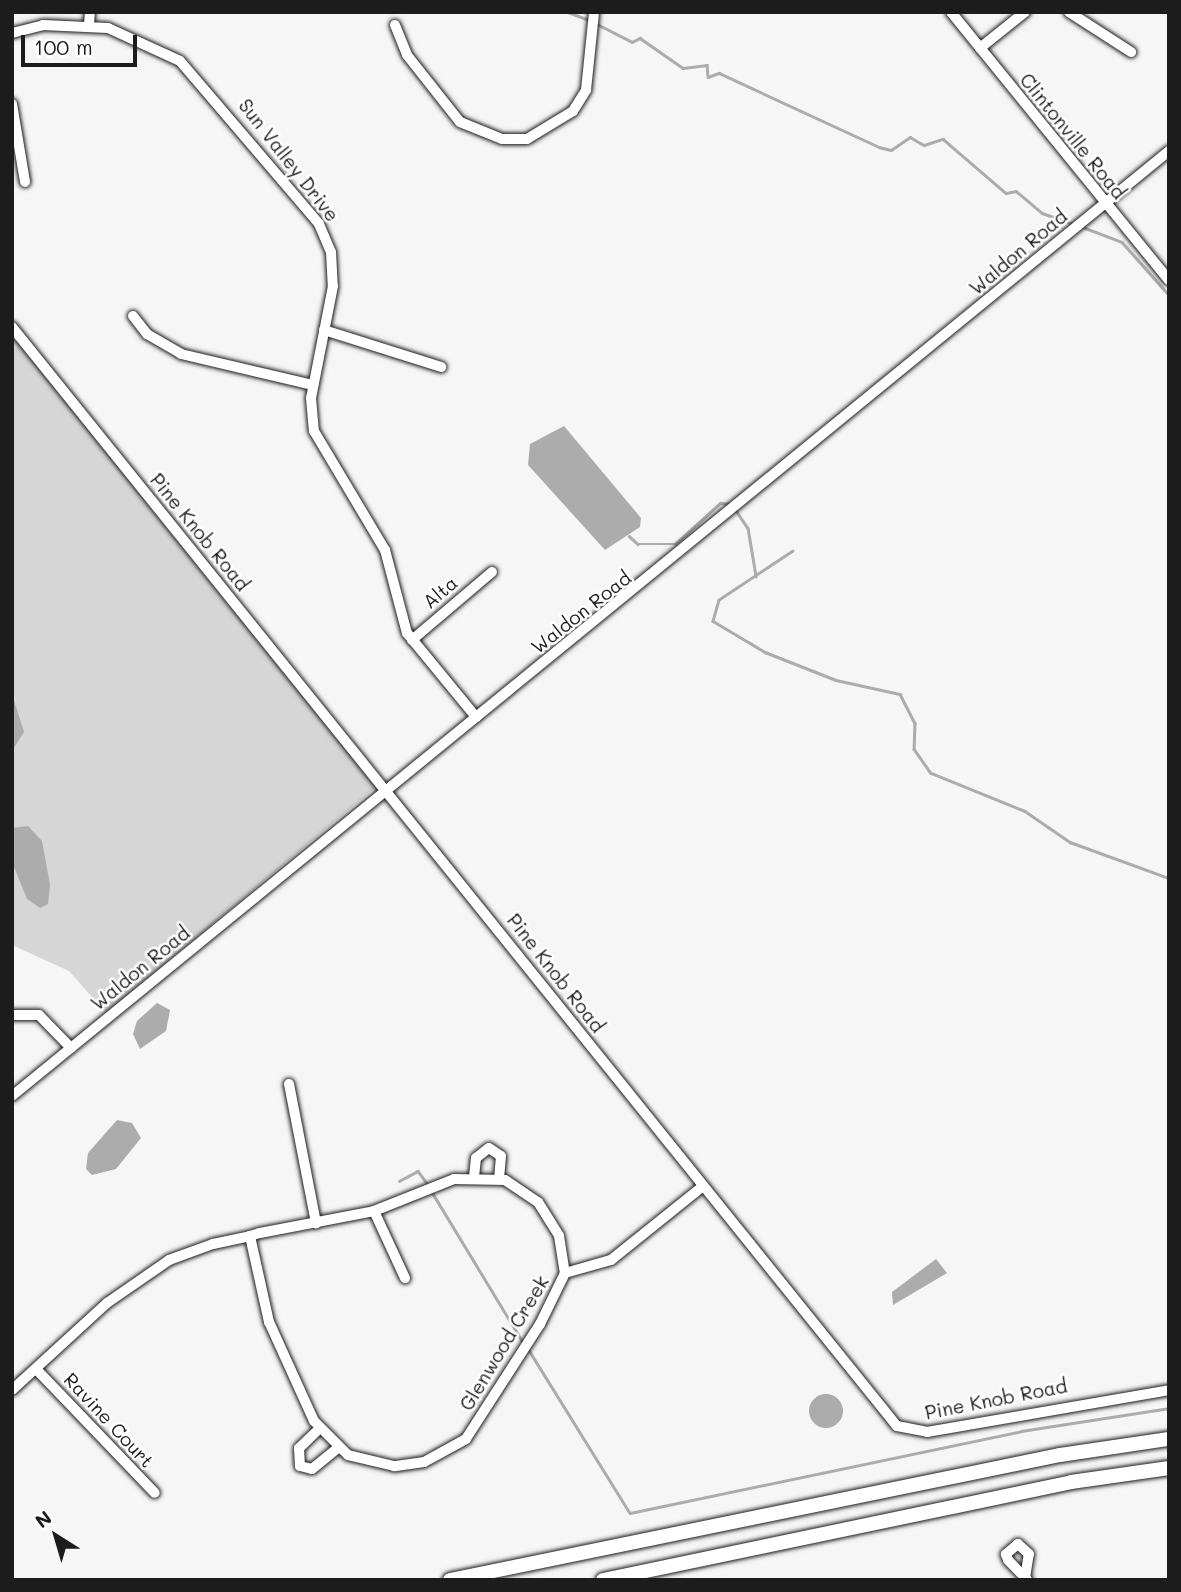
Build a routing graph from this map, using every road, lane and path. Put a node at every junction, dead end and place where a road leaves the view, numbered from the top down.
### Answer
1 (90, 12) edge
2 (594, 12) edge
3 (951, 12) edge
4 (1025, 12) edge
5 (1069, 12) edge
6 (395, 25) dead end
7 (89, 26) junction
8 (12, 33) edge
9 (980, 48) junction
10 (1131, 52) dead end
11 (12, 104) edge
12 (1169, 151) edge
13 (25, 182) dead end
14 (1105, 202) junction
15 (1169, 280) edge
16 (133, 316) dead end
17 (12, 327) edge
18 (324, 330) junction
19 (441, 367) dead end
20 (313, 385) junction
21 (492, 572) dead end
22 (412, 640) junction
23 (476, 716) junction
24 (386, 789) junction
25 (12, 1015) edge
26 (71, 1048) junction
27 (289, 1084) dead end
28 (12, 1096) edge
29 (474, 1177) junction
30 (499, 1179) junction
31 (703, 1186) junction
32 (374, 1211) junction
33 (316, 1223) junction
34 (250, 1236) junction
35 (565, 1272) junction
36 (405, 1278) dead end
37 (37, 1370) junction
38 (12, 1390) edge
39 (1169, 1390) edge
40 (319, 1429) junction
41 (1169, 1439) edge
42 (339, 1447) junction
43 (1169, 1468) edge
44 (155, 1493) dead end
45 (450, 1580) edge
46 (603, 1580) edge

1 - 7 street
2 - 6 street
3 - 9 street, Clintonville Road
4 - 9 street
5 - 10 street
7 - 8 street, Sun Valley Drive
7 - 18 street, Sun Valley Drive
9 - 14 street, Clintonville Road
11 - 13 street
12 - 14 street, Waldon Road
14 - 15 street, Clintonville Road
14 - 23 street, Waldon Road
16 - 20 street
17 - 24 street, Pine Knob Road
18 - 19 street
18 - 20 street, Sun Valley Drive
20 - 22 street, Sun Valley Drive
21 - 22 street, Alta
22 - 23 street, Sun Valley Drive
23 - 24 street, Waldon Road
24 - 26 street, Waldon Road
24 - 31 street, Pine Knob Road
25 - 26 street
26 - 28 street, Waldon Road
27 - 33 street
29 - 30 street, Glenwood Creek
29 - 30 street
29 - 32 street, Glenwood Creek
30 - 35 street, Glenwood Creek
31 - 35 street
31 - 39 street, Pine Knob Road
32 - 33 street, Glenwood Creek
32 - 36 street
33 - 34 street, Glenwood Creek
34 - 37 street, Glenwood Creek
34 - 40 street, Glenwood Creek
35 - 42 street, Glenwood Creek
37 - 38 street, Glenwood Creek
37 - 44 street, Ravine Court
40 - 42 street, Glenwood Creek
40 - 42 street
41 - 45 highway
43 - 46 highway

